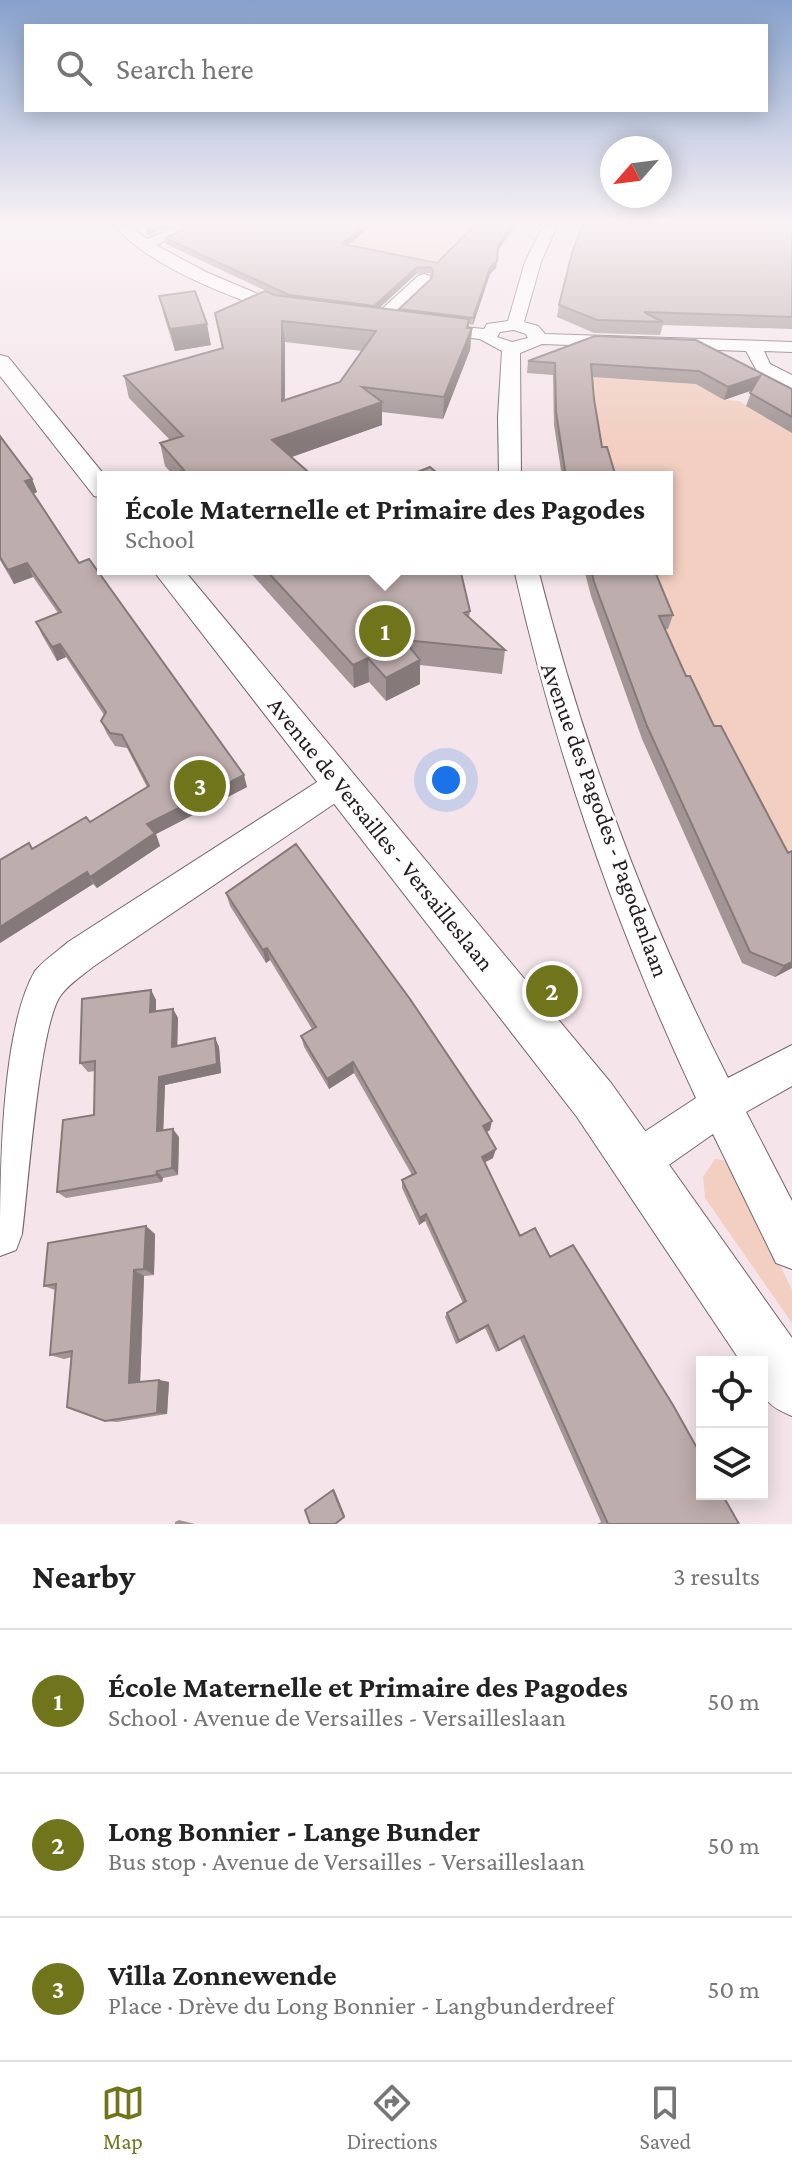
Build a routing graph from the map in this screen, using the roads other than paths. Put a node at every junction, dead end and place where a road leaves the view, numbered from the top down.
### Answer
1 (252, 297) edge
2 (402, 297) edge
3 (523, 297) edge
4 (311, 315) edge
5 (515, 325) junction
6 (487, 335) junction
7 (538, 339) junction
8 (752, 346) junction
9 (792, 347) edge
10 (511, 348) junction
11 (0, 362) edge
12 (792, 383) edge
13 (510, 471) edge
14 (97, 483) edge
15 (172, 575) edge
16 (527, 575) edge
17 (339, 784) junction
18 (792, 1064) edge
19 (721, 1105) junction
20 (638, 1161) junction
21 (0, 1234) edge
22 (792, 1247) edge
23 (792, 1387) edge

1 - 4 street
2 - 6 street
3 - 5 street
5 - 6 street
5 - 7 street
6 - 10 street
7 - 8 street
7 - 10 street
8 - 9 street
8 - 12 street
10 - 13 street
11 - 14 street
15 - 17 street, Avenue de Versailles - Versailleslaan
16 - 19 street, Avenue des Pagodes - Pagodenlaan
17 - 20 street, Avenue de Versailles - Versailleslaan
17 - 21 street
18 - 19 street
19 - 20 street
19 - 22 street
20 - 23 street

